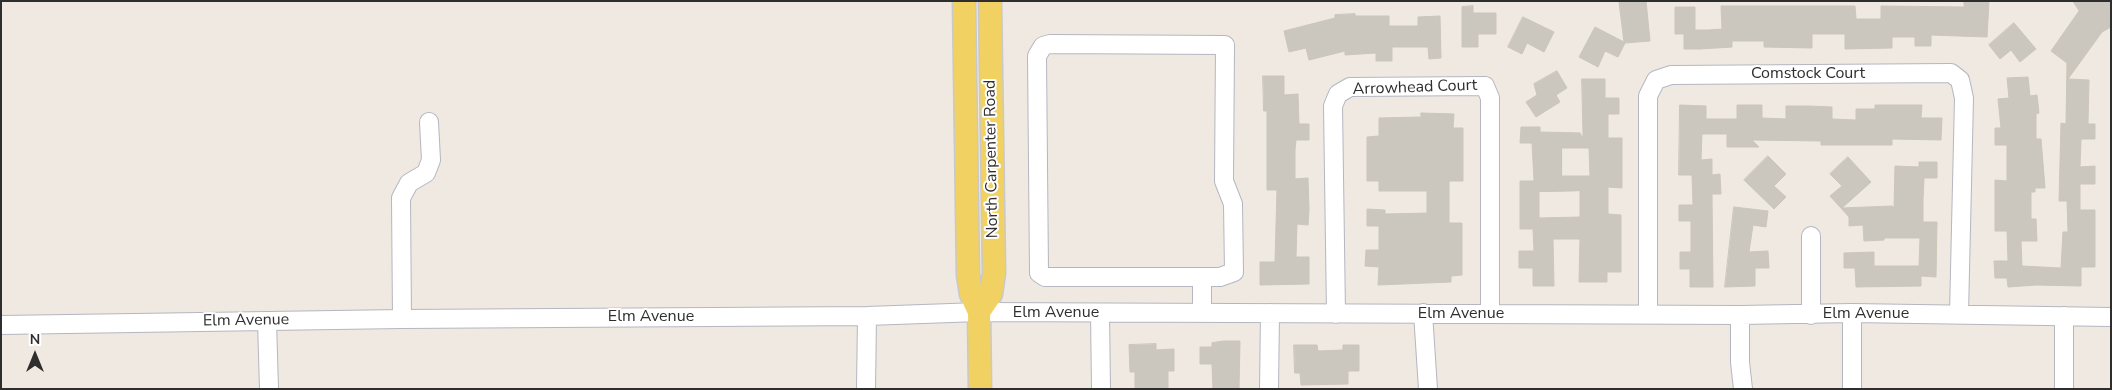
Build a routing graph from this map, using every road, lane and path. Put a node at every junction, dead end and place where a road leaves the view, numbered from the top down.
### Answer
1 (964, 1) edge
2 (990, 1) edge
3 (429, 122) dead end
4 (1811, 236) dead end
5 (1202, 277) junction
6 (979, 312) junction
7 (1100, 313) junction
8 (1202, 313) junction
9 (1270, 313) junction
10 (1423, 313) junction
11 (1852, 313) junction
12 (1336, 314) junction
13 (1490, 314) junction
14 (1648, 314) junction
15 (1959, 314) junction
16 (1740, 315) junction
17 (1811, 315) junction
18 (867, 316) junction
19 (2064, 316) junction
20 (2111, 317) edge
21 (402, 319) junction
22 (267, 321) junction
23 (1, 325) edge
24 (269, 389) edge
25 (866, 389) edge
26 (980, 389) edge
27 (1101, 389) edge
28 (1269, 389) edge
29 (1428, 389) edge
30 (1743, 389) edge
31 (1852, 389) edge
32 (2064, 389) edge

1 - 6 main road, North Carpenter Road
2 - 6 main road, North Carpenter Road
3 - 21 street
4 - 17 street
5 - 5 street
5 - 8 street
6 - 7 street, Elm Avenue
6 - 18 street, Elm Avenue
6 - 26 main road, North Carpenter Road
7 - 8 street, Elm Avenue
7 - 27 street
8 - 9 street, Elm Avenue
9 - 12 street, Elm Avenue
9 - 28 street
10 - 12 street, Elm Avenue
10 - 13 street, Elm Avenue
10 - 29 street
11 - 15 street, Elm Avenue
11 - 17 street, Elm Avenue
11 - 31 street
12 - 13 street, Arrowhead Court
13 - 14 street, Elm Avenue
14 - 15 street, Comstock Court
14 - 16 street, Elm Avenue
15 - 19 street, Elm Avenue
16 - 17 street, Elm Avenue
16 - 30 street
18 - 21 street, Elm Avenue
18 - 25 street
19 - 20 street, Elm Avenue
19 - 32 street
21 - 22 street, Elm Avenue
22 - 23 street, Elm Avenue
22 - 24 street

